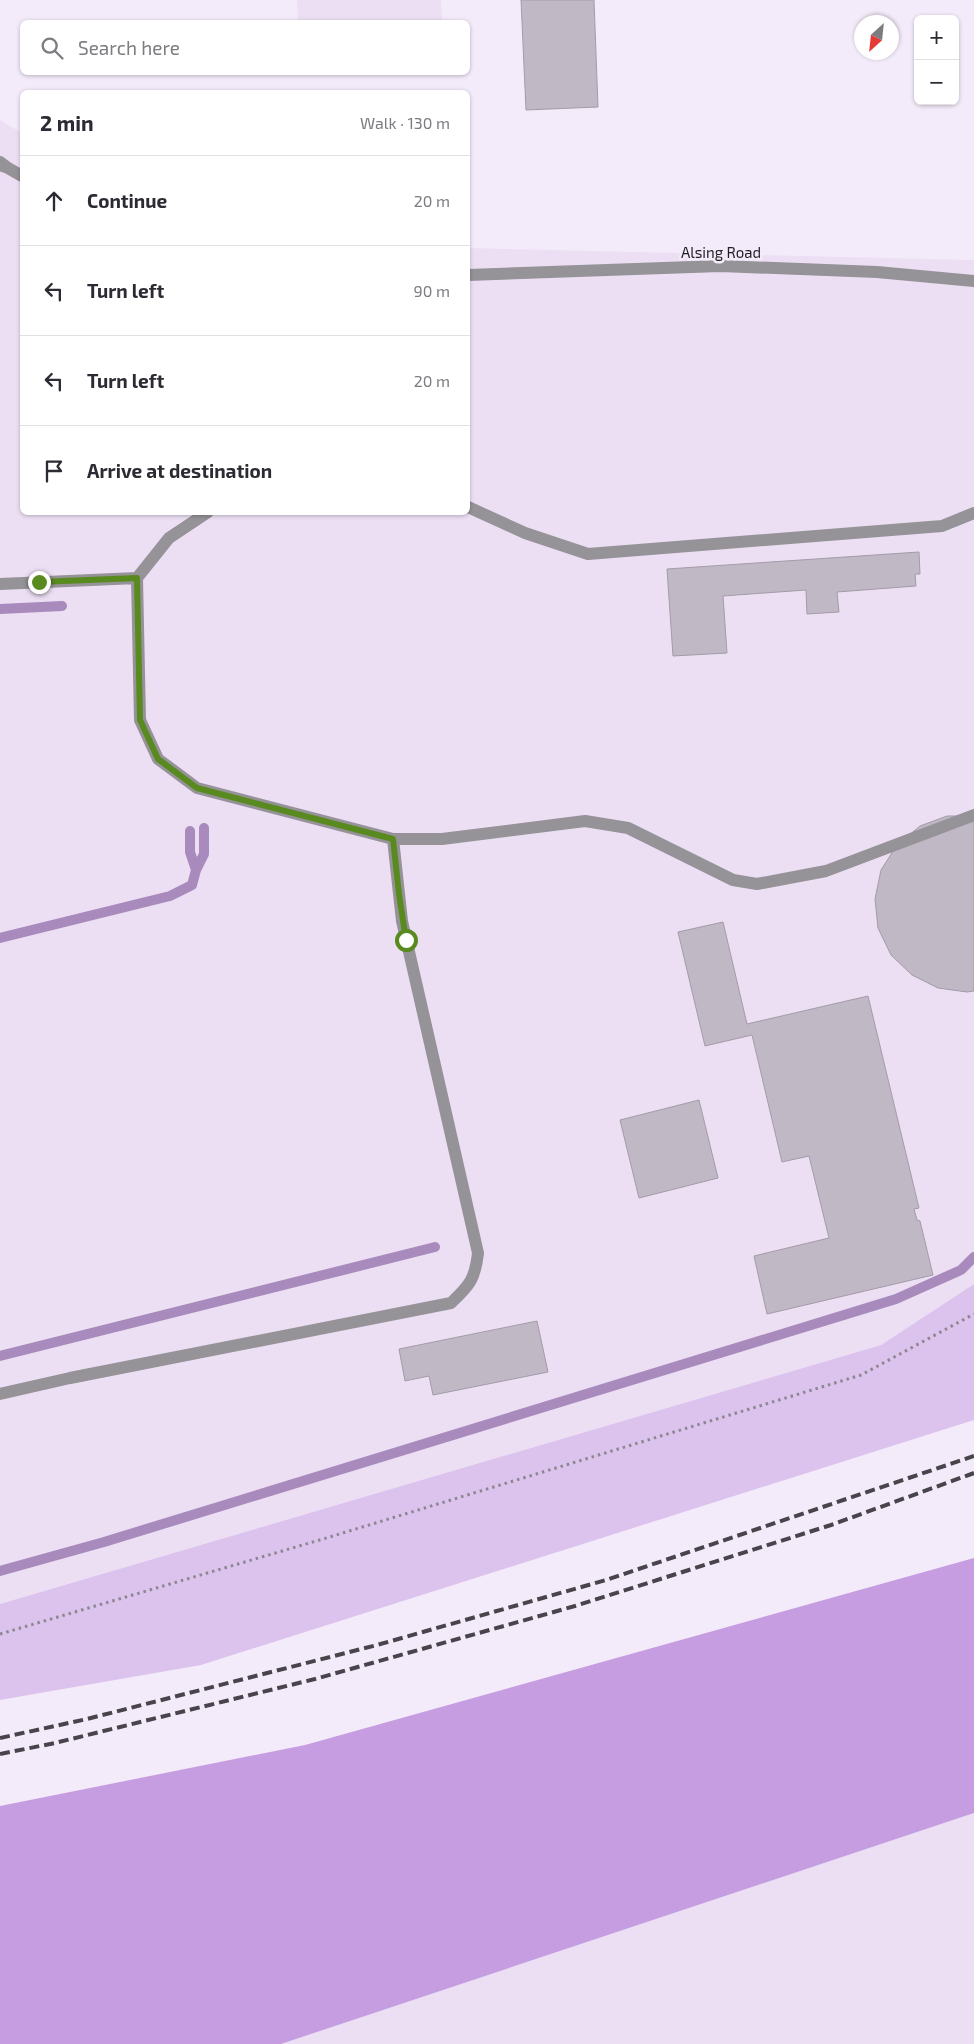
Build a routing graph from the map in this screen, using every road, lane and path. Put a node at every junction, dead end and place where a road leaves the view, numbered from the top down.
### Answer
1 (3, 165) edge
2 (20, 175) edge
3 (470, 275) edge
4 (974, 280) edge
5 (470, 508) edge
6 (974, 513) edge
7 (204, 515) edge
8 (137, 578) junction
9 (0, 584) edge
10 (974, 815) edge
11 (393, 839) junction
12 (974, 1314) edge
13 (0, 1394) edge
14 (0, 1634) edge

1 - 2 lane
3 - 4 lane, Alsing Road
5 - 6 lane
7 - 8 lane
8 - 9 lane
8 - 11 lane
10 - 11 lane
11 - 13 lane
12 - 14 path

